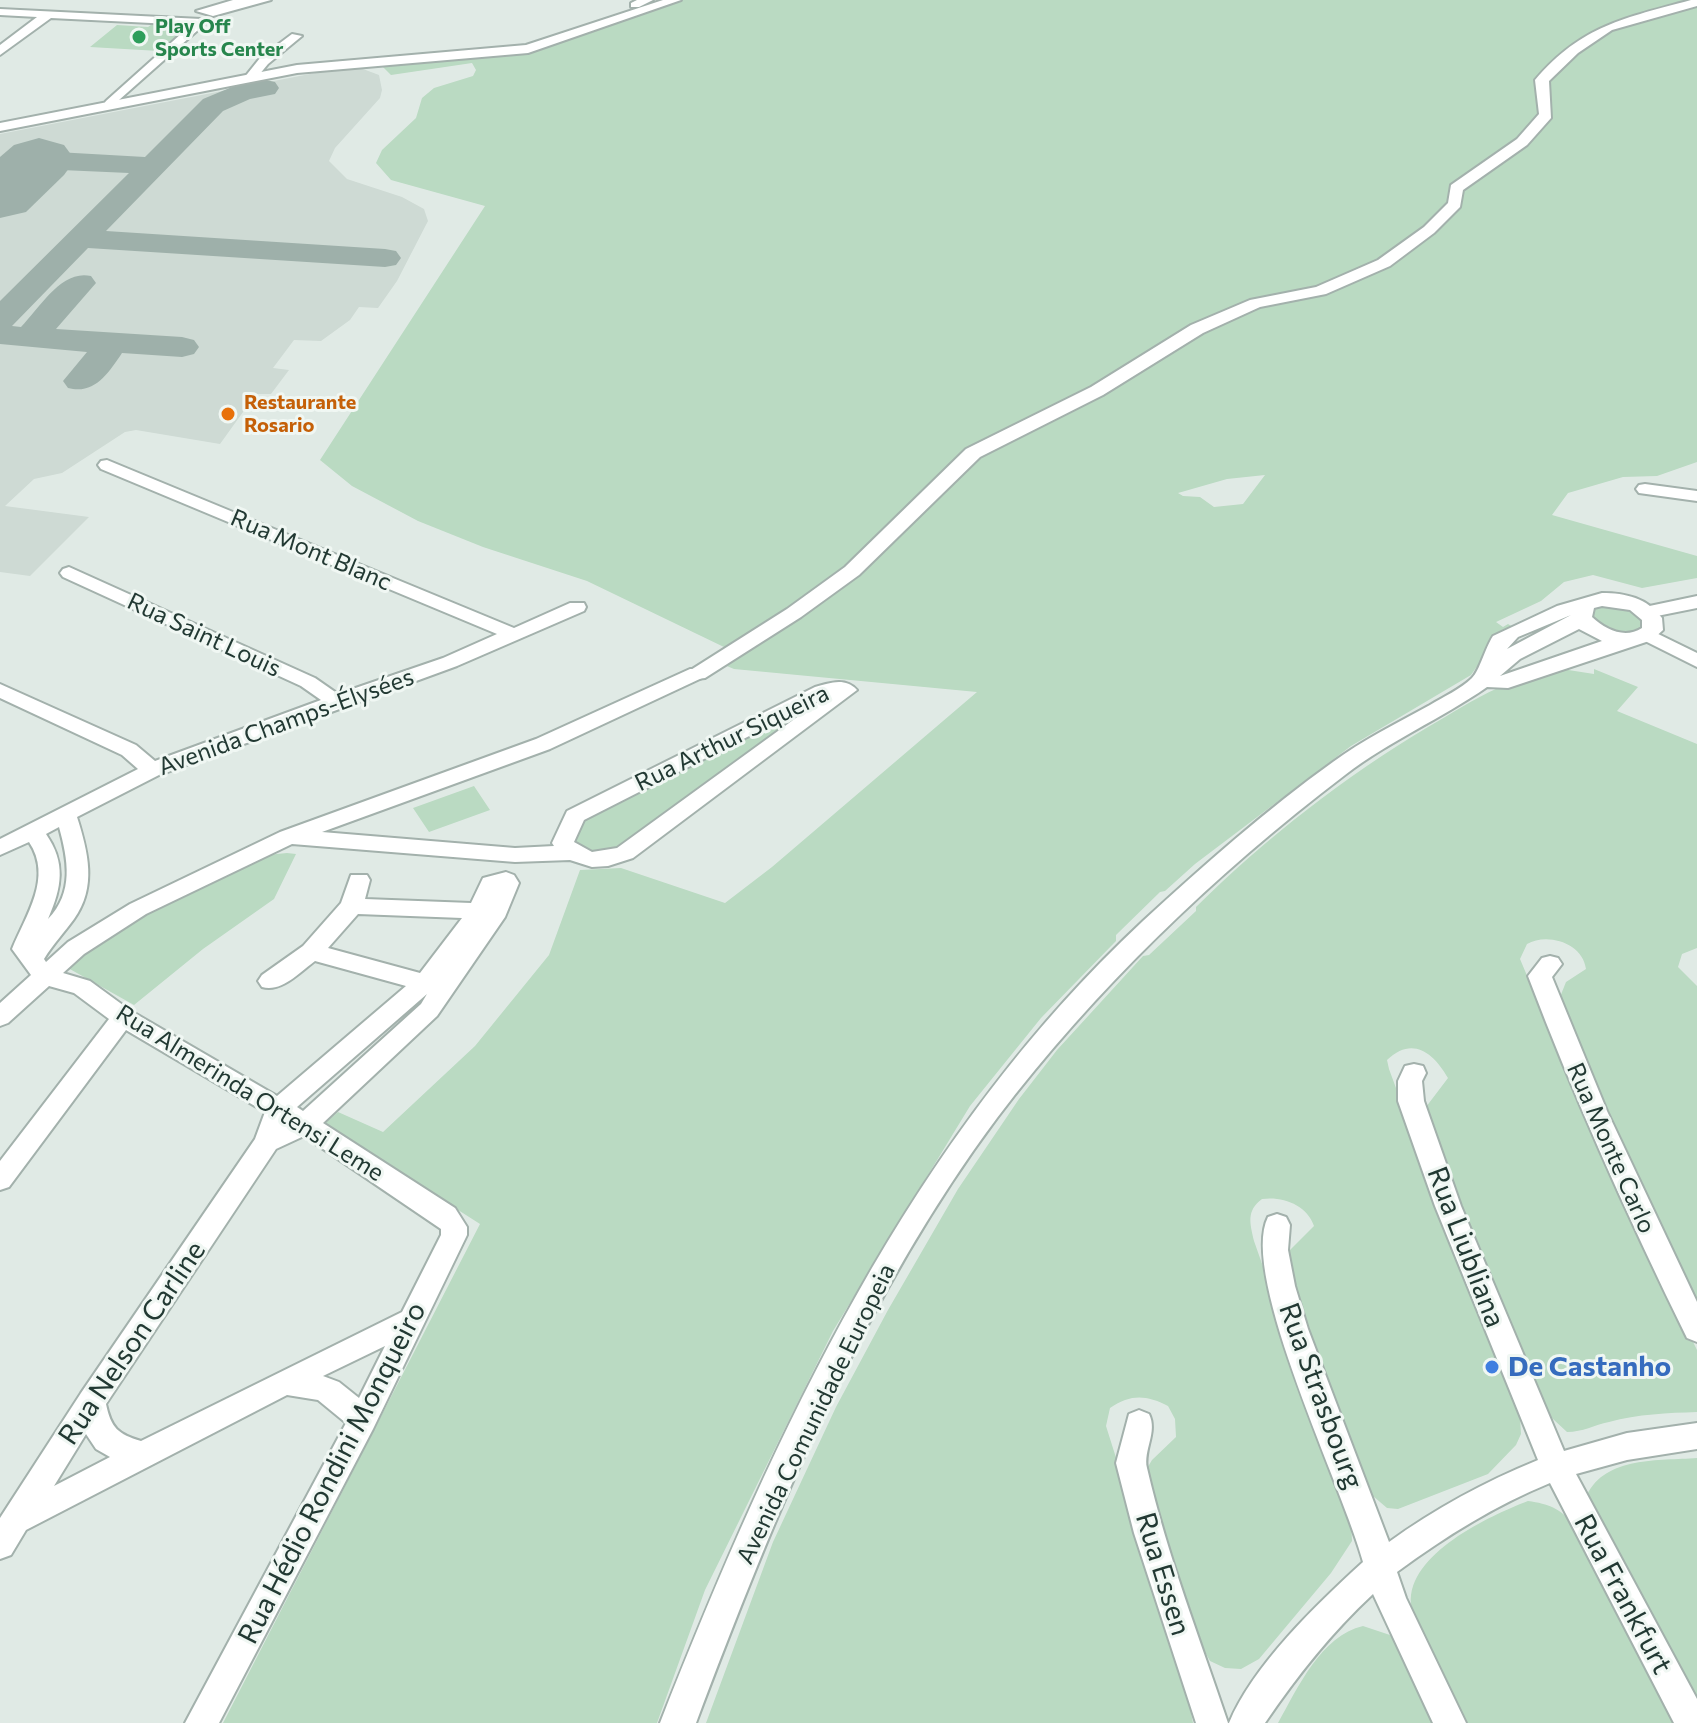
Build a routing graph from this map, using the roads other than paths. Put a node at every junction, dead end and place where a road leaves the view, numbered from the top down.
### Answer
1 (247, 0) edge
2 (265, 0) edge
3 (647, 0) edge
4 (675, 0) edge
5 (1697, 2) edge
6 (635, 5) dead end
7 (0, 12) edge
8 (49, 14) junction
9 (296, 36) dead end
10 (0, 51) edge
11 (250, 78) junction
12 (110, 104) junction
13 (0, 127) edge
14 (107, 465) dead end
15 (1645, 489) dead end
16 (1697, 496) edge
17 (69, 573) dead end
18 (1697, 602) edge
19 (577, 607) dead end
20 (1647, 612) junction
21 (1585, 621) junction
22 (515, 635) junction
23 (1640, 637) junction
24 (1503, 661) junction
25 (1697, 661) edge
26 (697, 673) joint
27 (1484, 680) junction
28 (0, 690) edge
29 (336, 701) junction
30 (152, 770) junction
31 (65, 812) junction
32 (32, 830) junction
33 (288, 837) junction
34 (0, 848) edge
35 (572, 853) junction
36 (359, 880) dead end
37 (352, 906) junction
38 (311, 952) junction
39 (1550, 964) dead end
40 (40, 970) junction
41 (270, 981) dead end
42 (435, 985) junction
43 (0, 1017) edge
44 (123, 1017) junction
45 (357, 1041) junction
46 (380, 1054) junction
47 (1414, 1073) dead end
48 (279, 1108) junction
49 (305, 1124) junction
50 (267, 1142) junction
51 (0, 1180) edge
52 (451, 1221) joint
53 (1277, 1225) dead end
54 (412, 1320) junction
55 (1697, 1330) edge
56 (284, 1382) junction
57 (91, 1402) junction
58 (363, 1420) junction
59 (1139, 1423) dead end
60 (1697, 1436) edge
61 (144, 1455) junction
62 (1555, 1464) junction
63 (5, 1532) edge
64 (1379, 1566) junction
65 (201, 1723) edge
66 (678, 1723) edge
67 (1212, 1723) edge
68 (1245, 1723) edge
69 (1450, 1723) edge
70 (1692, 1723) edge

1 - 2 street
3 - 6 street
4 - 11 street
5 - 26 street
7 - 8 street
8 - 10 street
8 - 12 street
9 - 11 street
11 - 12 street
12 - 13 street
14 - 22 street, Rua Mont Blanc
15 - 16 street
17 - 29 street, Rua Saint Louis
18 - 20 street
19 - 22 street, Avenida Champs-Élysées
20 - 21 street
20 - 23 street
21 - 23 street
21 - 24 street, Avenida Comunidade Europeia
21 - 24 street, Avenida Comunidade Europeia
22 - 29 street, Avenida Champs-Élysées
23 - 25 street
23 - 27 street, Avenida Comunidade Europeia
24 - 27 street, Avenida Comunidade Europeia
26 - 33 street
27 - 66 street, Avenida Comunidade Europeia
28 - 30 street
29 - 30 street, Avenida Champs-Élysées
30 - 31 street, Avenida Champs-Élysées
31 - 32 street, Avenida Champs-Élysées
31 - 40 street
32 - 34 street, Avenida Champs-Élysées
32 - 40 street
33 - 35 street, Rua Arthur Siqueira
33 - 40 street
35 - 35 street, Rua Arthur Siqueira
36 - 37 street
37 - 38 street
37 - 42 street, Rua Nelson Carline
38 - 41 street
38 - 42 street
39 - 55 street, Rua Monte Carlo
40 - 43 street
40 - 44 street, Rua Almerinda Ortensi Leme
42 - 45 street, Rua Nelson Carline
42 - 46 street, Rua Nelson Carline
44 - 48 street, Rua Almerinda Ortensi Leme
44 - 51 street
45 - 46 street
45 - 48 street, Rua Nelson Carline
46 - 49 street, Rua Nelson Carline
47 - 62 street, Rua Liubliana
48 - 49 street, Rua Almerinda Ortensi Leme
48 - 50 street, Rua Nelson Carline
49 - 50 street, Rua Nelson Carline
49 - 52 street, Rua Almerinda Ortensi Leme
50 - 57 street, Rua Nelson Carline
52 - 54 street, Rua Hédio Rondini Monqueiro
53 - 64 street, Rua Strasbourg
54 - 56 street
54 - 58 street, Rua Hédio Rondini Monqueiro
56 - 58 street
56 - 61 street
57 - 61 street
57 - 63 street, Rua Nelson Carline
58 - 65 street, Rua Hédio Rondini Monqueiro
59 - 67 street, Rua Essen
60 - 62 street
61 - 63 street
62 - 64 street
62 - 70 street, Rua Frankfurt
64 - 68 street
64 - 69 street, Rua Strasbourg

